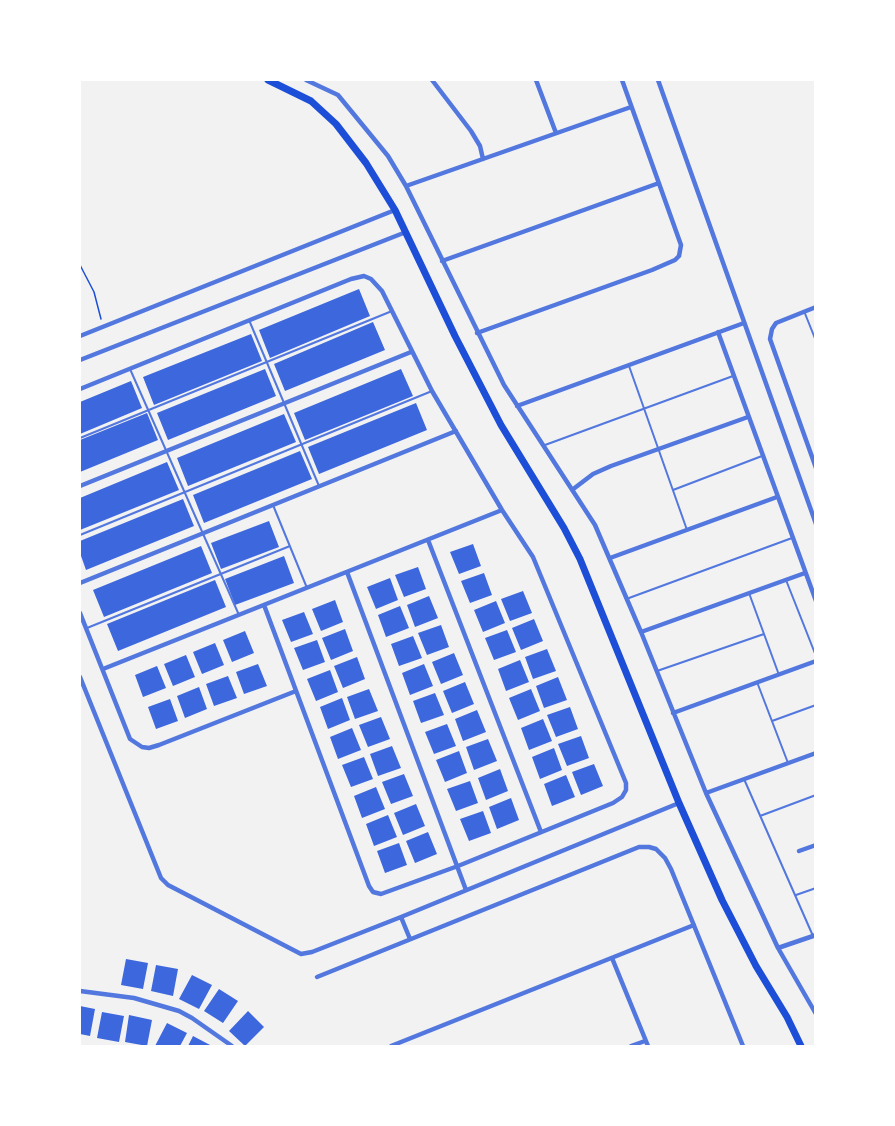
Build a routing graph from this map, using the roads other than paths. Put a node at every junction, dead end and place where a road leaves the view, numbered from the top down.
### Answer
1 (268, 80) edge
2 (306, 80) edge
3 (432, 80) edge
4 (536, 80) edge
5 (622, 80) edge
6 (658, 80) edge
7 (632, 107) junction
8 (556, 133) junction
9 (483, 159) junction
10 (658, 183) junction
11 (406, 186) junction
12 (395, 210) junction
13 (406, 232) junction
14 (442, 261) junction
15 (816, 307) edge
16 (392, 311) junction
17 (804, 311) junction
18 (249, 320) junction
19 (744, 323) junction
20 (718, 332) junction
21 (477, 333) junction
22 (80, 336) edge
23 (816, 341) edge
24 (411, 352) junction
25 (80, 360) edge
26 (267, 362) junction
27 (628, 366) junction
28 (130, 369) junction
29 (734, 376) junction
30 (80, 389) edge
31 (432, 392) junction
32 (284, 404) junction
33 (517, 406) junction
34 (643, 409) junction
35 (148, 410) junction
36 (748, 417) junction
37 (456, 431) junction
38 (80, 438) edge
39 (301, 444) junction
40 (544, 445) junction
41 (658, 450) junction
42 (166, 451) junction
43 (762, 456) junction
44 (816, 468) edge
45 (80, 486) edge
46 (319, 487) junction
47 (572, 490) junction
48 (673, 490) junction
49 (184, 492) junction
50 (777, 497) junction
51 (273, 505) junction
52 (502, 510) junction
53 (816, 524) edge
54 (687, 530) junction
55 (202, 534) junction
56 (80, 535) edge
57 (792, 538) junction
58 (428, 540) junction
59 (290, 546) junction
60 (610, 558) junction
61 (347, 572) junction
62 (805, 573) junction
63 (220, 574) junction
64 (786, 580) junction
65 (80, 583) edge
66 (307, 588) junction
67 (749, 593) junction
68 (626, 599) junction
69 (816, 601) edge
70 (264, 605) junction
71 (80, 613) edge
72 (238, 615) junction
73 (86, 629) junction
74 (641, 632) junction
75 (764, 634) junction
76 (816, 656) edge
77 (816, 661) edge
78 (103, 669) junction
79 (657, 671) junction
80 (779, 675) junction
81 (80, 677) edge
82 (757, 682) junction
83 (296, 691) junction
84 (816, 705) edge
85 (673, 713) junction
86 (772, 721) junction
87 (816, 753) edge
88 (788, 763) junction
89 (744, 779) junction
90 (706, 793) junction
91 (816, 795) edge
92 (679, 803) junction
93 (760, 816) junction
94 (541, 832) junction
95 (816, 845) edge
96 (799, 851) dead end
97 (458, 866) junction
98 (816, 888) edge
99 (466, 890) junction
100 (794, 896) junction
101 (401, 916) junction
102 (694, 925) junction
103 (814, 935) edge
104 (410, 939) junction
105 (778, 948) junction
106 (612, 958) junction
107 (317, 977) dead end
108 (80, 991) edge
109 (816, 1014) edge
110 (645, 1041) junction
111 (232, 1047) edge
112 (391, 1047) edge
113 (631, 1047) edge
114 (648, 1047) edge
115 (743, 1047) edge
116 (801, 1047) edge

1 - 12 main road
2 - 11 street
3 - 9 street
4 - 8 street
5 - 7 street
6 - 19 street
7 - 8 street
7 - 10 street
8 - 9 street
9 - 11 street
10 - 14 street
10 - 21 street
11 - 14 street
12 - 13 main road
12 - 22 street
13 - 25 street
13 - 92 main road
14 - 21 street
15 - 17 street
16 - 18 street
16 - 24 street
16 - 26 lane
17 - 23 lane
17 - 44 street
18 - 26 lane
18 - 28 street
19 - 20 street
19 - 53 street
20 - 27 street
20 - 29 street
21 - 33 street
24 - 31 street
24 - 32 street
26 - 32 lane
26 - 35 lane
27 - 33 street
27 - 34 lane
28 - 30 street
28 - 35 lane
29 - 34 lane
29 - 36 street
31 - 37 street
31 - 39 lane
32 - 39 lane
32 - 42 street
33 - 40 street
34 - 40 lane
34 - 41 lane
35 - 38 lane
35 - 42 lane
36 - 41 street
36 - 43 street
37 - 46 street
37 - 52 street
39 - 46 lane
39 - 49 lane
40 - 47 street
41 - 47 street
41 - 48 lane
42 - 45 street
42 - 49 lane
43 - 48 lane
43 - 50 street
46 - 51 street
47 - 60 street
48 - 54 lane
49 - 55 lane
49 - 56 lane
50 - 54 street
50 - 57 street
51 - 55 street
51 - 59 lane
52 - 58 street
52 - 94 street
54 - 60 street
55 - 63 lane
55 - 65 street
57 - 62 street
57 - 68 lane
58 - 61 street
58 - 94 street
59 - 63 lane
59 - 66 lane
60 - 68 street
61 - 66 street
61 - 97 street
62 - 64 street
62 - 69 street
63 - 72 lane
63 - 73 lane
64 - 67 street
64 - 76 lane
66 - 70 street
67 - 74 street
67 - 75 lane
68 - 74 street
70 - 72 street
70 - 83 street
71 - 73 street
72 - 78 street
73 - 78 street
74 - 79 street
75 - 79 lane
75 - 80 lane
77 - 80 street
78 - 83 street
79 - 85 street
80 - 82 street
81 - 101 street
82 - 85 street
82 - 86 lane
83 - 97 street
84 - 86 lane
85 - 90 street
86 - 88 lane
87 - 88 street
88 - 89 street
89 - 90 street
89 - 93 lane
90 - 105 street
91 - 93 lane
92 - 99 street
92 - 116 main road
93 - 100 lane
94 - 97 street
95 - 96 street
97 - 99 street
98 - 100 lane
99 - 101 street
100 - 103 lane
101 - 104 street
102 - 104 street
102 - 106 street
102 - 115 street
103 - 105 street
104 - 107 street
105 - 109 street
106 - 110 street
106 - 112 street
108 - 111 street
110 - 113 street
110 - 114 street

